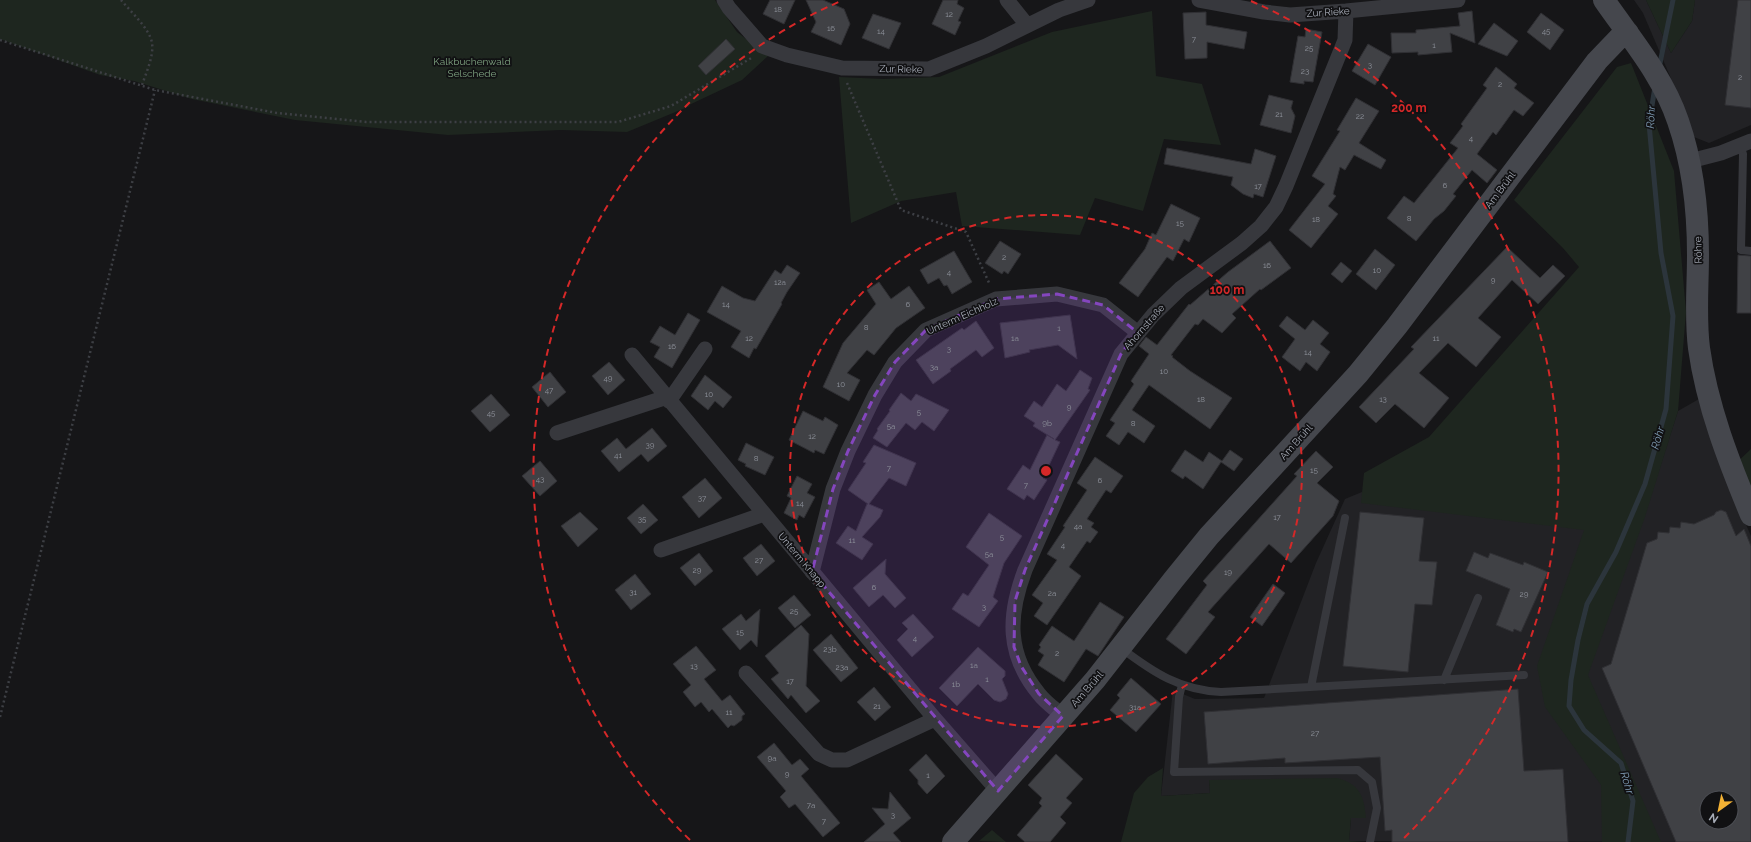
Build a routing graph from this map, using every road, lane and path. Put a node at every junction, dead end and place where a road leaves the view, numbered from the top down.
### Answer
1 (121, 0) edge
2 (724, 0) edge
3 (1007, 0) edge
4 (1088, 0) edge
5 (1200, 0) edge
6 (1458, 0) edge
7 (1604, 0) edge
8 (1346, 11) junction
9 (1027, 25) junction
10 (1628, 33) junction
11 (0, 40) edge
12 (768, 47) junction
13 (842, 68) junction
14 (142, 85) junction
15 (155, 90) junction
16 (1746, 143) edge
17 (1690, 161) junction
18 (1751, 251) edge
19 (996, 299) junction
20 (1137, 332) junction
21 (705, 349) dead end
22 (632, 355) dead end
23 (668, 399) junction
24 (557, 433) dead end
25 (764, 514) junction
26 (1751, 515) edge
27 (1345, 518) dead end
28 (661, 550) dead end
29 (812, 572) junction
30 (1478, 598) dead end
31 (1121, 648) junction
32 (746, 673) dead end
33 (1524, 675) dead end
34 (1444, 680) junction
35 (1182, 685) junction
36 (1311, 687) junction
37 (1064, 716) junction
38 (0, 717) edge
39 (935, 719) junction
40 (998, 791) junction
41 (953, 842) edge
42 (1370, 842) edge

1 - 14 path
2 - 12 street, Zur Rieke
3 - 9 street
4 - 9 street, Zur Rieke
5 - 8 street, Zur Rieke
6 - 8 street, Zur Rieke
7 - 10 street, Röhre
8 - 20 street, Ahornstraße
9 - 13 street, Zur Rieke
10 - 17 street, Röhre
10 - 31 street, Am Brühl
11 - 14 path
12 - 13 street, Zur Rieke
12 - 15 path
13 - 19 path
14 - 15 path
15 - 38 path
16 - 17 street
16 - 18 lane
17 - 26 street, Röhre
19 - 20 street, Unterm Eichholz
19 - 29 street, Unterm Eichholz
20 - 37 street, Ahornstraße
21 - 23 street
22 - 23 street, Unterm Knapp
23 - 24 street
23 - 25 street, Unterm Knapp
25 - 28 street
25 - 29 street, Unterm Knapp
27 - 36 lane
29 - 39 street, Unterm Knapp
30 - 34 lane
31 - 35 lane
31 - 37 street, Am Brühl
32 - 39 street
33 - 34 lane
34 - 36 lane
35 - 36 lane
35 - 42 lane
37 - 40 street, Am Brühl
39 - 40 street, Unterm Knapp
40 - 41 street, Am Brühl

